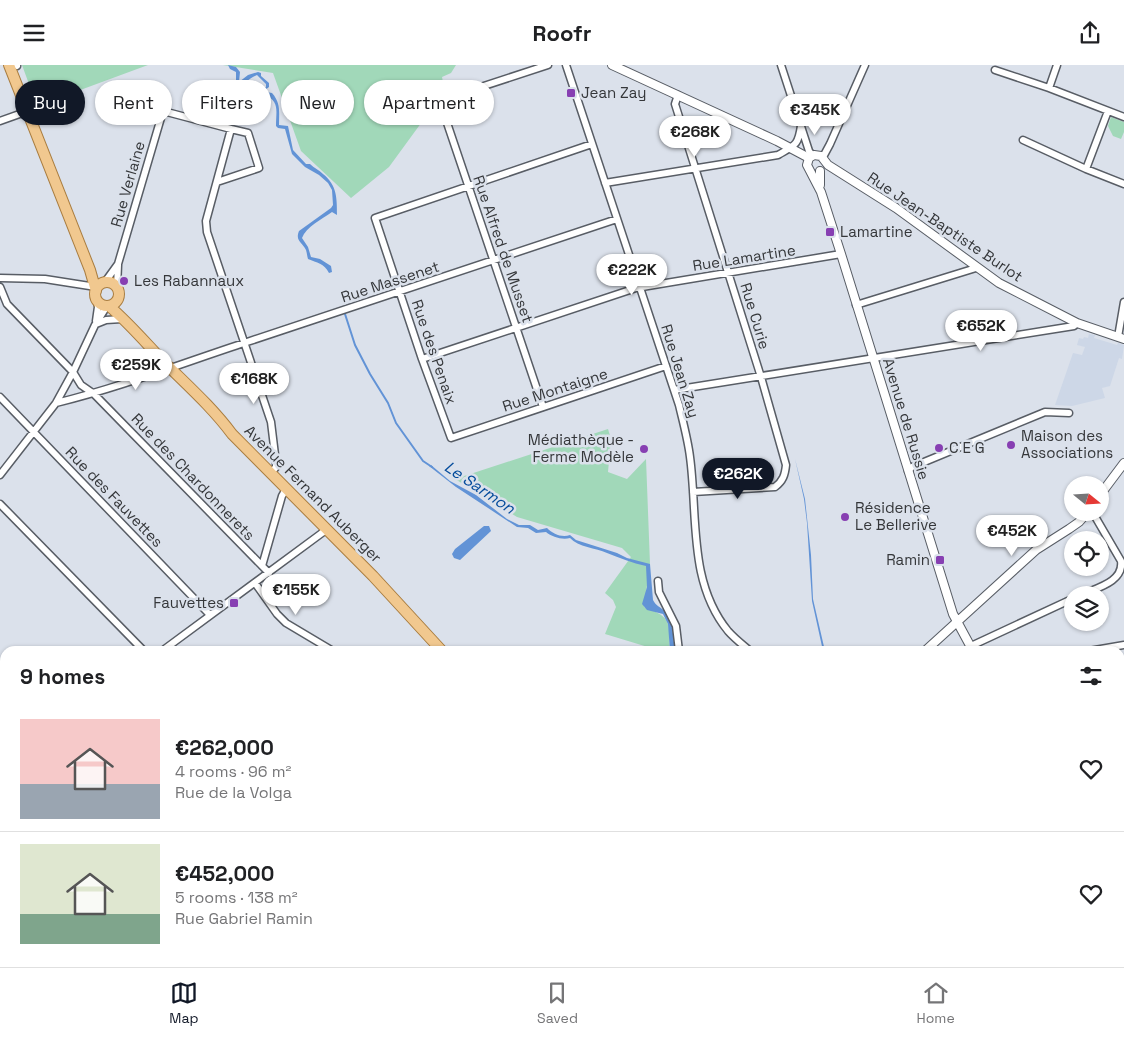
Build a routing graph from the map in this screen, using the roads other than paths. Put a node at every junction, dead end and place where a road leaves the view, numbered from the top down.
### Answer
1 (14, 65) edge
2 (548, 65) edge
3 (566, 65) edge
4 (612, 65) edge
5 (781, 65) edge
6 (865, 65) edge
7 (1057, 65) edge
8 (995, 70) dead end
9 (19, 80) edge
10 (1049, 88) junction
11 (678, 95) junction
12 (1108, 111) junction
13 (15, 116) edge
14 (1124, 117) edge
15 (0, 121) edge
16 (33, 125) edge
17 (801, 126) junction
18 (231, 129) junction
19 (1023, 140) dead end
20 (592, 145) junction
21 (790, 148) junction
22 (810, 157) junction
23 (824, 159) junction
24 (695, 169) junction
25 (1086, 169) junction
26 (821, 170) junction
27 (835, 170) junction
28 (811, 171) junction
29 (217, 182) junction
30 (605, 183) junction
31 (1124, 184) edge
32 (468, 185) junction
33 (821, 192) junction
34 (617, 219) junction
35 (841, 255) junction
36 (494, 260) junction
37 (118, 264) junction
38 (976, 268) junction
39 (90, 270) junction
40 (728, 273) junction
41 (0, 278) edge
42 (80, 285) junction
43 (0, 287) edge
44 (117, 287) junction
45 (641, 287) junction
46 (98, 291) junction
47 (400, 292) junction
48 (1124, 302) edge
49 (111, 304) junction
50 (856, 305) junction
51 (125, 320) junction
52 (1076, 323) junction
53 (95, 325) junction
54 (516, 328) junction
55 (1121, 338) edge
56 (244, 343) junction
57 (873, 358) junction
58 (422, 359) junction
59 (666, 366) junction
60 (171, 369) junction
61 (73, 372) junction
62 (761, 377) junction
63 (674, 390) junction
64 (94, 394) junction
65 (0, 397) edge
66 (56, 403) junction
67 (543, 407) junction
68 (1069, 413) dead end
69 (34, 433) junction
70 (451, 438) joint
71 (1124, 463) edge
72 (908, 471) junction
73 (270, 473) junction
74 (0, 475) edge
75 (1109, 483) edge
76 (286, 489) junction
77 (693, 492) junction
78 (0, 504) edge
79 (1080, 521) edge
80 (1098, 521) edge
81 (326, 530) junction
82 (262, 566) junction
83 (269, 573) junction
84 (658, 581) dead end
85 (255, 583) junction
86 (1100, 586) edge
87 (1064, 603) edge
88 (210, 615) junction
89 (957, 622) junction
90 (139, 646) edge
91 (169, 646) edge
92 (325, 646) edge
93 (436, 646) edge
94 (678, 646) edge
95 (744, 646) edge
96 (931, 646) edge
97 (970, 646) edge
98 (977, 646) edge

1 - 9 main road
2 - 32 street, Rue Alfred de Musset
3 - 20 street, Rue Jean Zay
4 - 11 street
5 - 17 street
6 - 23 street
7 - 10 street
8 - 10 street
10 - 12 street
11 - 21 street
11 - 24 street, Rue Curie
12 - 14 street
12 - 25 street
13 - 15 street
16 - 39 main road
17 - 21 street
17 - 22 street
18 - 29 street
18 - 29 street
18 - 37 street, Rue Verlaine
19 - 25 street
20 - 30 street, Rue Jean Zay
20 - 32 street
21 - 22 street
21 - 24 street
22 - 23 street
22 - 28 street
23 - 26 street
23 - 27 street, Rue Jean-Baptiste Burlot
24 - 30 street
24 - 40 street, Rue Curie
25 - 31 street
26 - 27 street
26 - 28 street
26 - 33 street, Avenue de Russie
27 - 38 street, Rue Jean-Baptiste Burlot
28 - 33 street, Avenue de Russie
29 - 56 street
30 - 34 street, Rue Jean Zay
32 - 36 street, Rue Alfred de Musset
32 - 47 street, Rue des Penaix
33 - 35 street, Avenue de Russie
34 - 36 street, Rue Massenet
34 - 45 street, Rue Jean Zay
35 - 40 street, Rue Lamartine
35 - 50 street, Avenue de Russie
36 - 47 street, Rue Massenet
36 - 54 street, Rue Alfred de Musset
37 - 44 street, Rue Verlaine
37 - 46 street, Rue Verlaine
38 - 50 street
38 - 52 street, Rue Jean-Baptiste Burlot
39 - 42 street
39 - 46 main road
40 - 45 street, Rue Lamartine
40 - 62 street, Rue Curie
41 - 42 street
42 - 46 street
43 - 61 street, Rue des Chardonnerets
44 - 46 main road
44 - 49 main road
45 - 54 street, Rue Lamartine
45 - 59 street, Rue Jean Zay
46 - 49 main road
46 - 53 street
47 - 56 street, Rue Massenet
47 - 58 street, Rue des Penaix
48 - 55 street
49 - 51 main road, Avenue Fernand Auberger
49 - 53 street
50 - 57 street, Avenue de Russie
51 - 53 street
51 - 60 main road, Avenue Fernand Auberger
52 - 55 street, Rue Jean-Baptiste Burlot
52 - 57 street
53 - 61 street
54 - 58 street, Rue Lamartine
54 - 67 street, Rue Alfred de Musset
56 - 60 street, Rue Massenet
56 - 73 street
57 - 62 street
57 - 72 street, Avenue de Russie
58 - 70 street, Rue des Penaix
59 - 63 street, Rue Jean Zay
59 - 67 street, Rue Montaigne
60 - 64 street, Rue Massenet
60 - 73 main road, Avenue Fernand Auberger
61 - 64 street, Rue des Chardonnerets
61 - 66 street
62 - 63 street
62 - 77 street, Rue Curie
63 - 77 street, Rue Jean Zay
64 - 66 street, Rue Massenet
64 - 82 street, Rue des Chardonnerets
65 - 69 street, Rue des Fauvettes
66 - 69 street
67 - 70 street, Rue Montaigne
68 - 72 street
69 - 74 street
69 - 88 street, Rue des Fauvettes
71 - 75 street
72 - 89 street, Avenue de Russie
73 - 76 main road, Avenue Fernand Auberger
76 - 81 main road, Avenue Fernand Auberger
76 - 82 street
77 - 95 street, Rue Jean Zay
78 - 90 street
79 - 89 street
80 - 86 street
81 - 83 street
81 - 93 main road, Avenue Fernand Auberger
82 - 83 street, Rue des Chardonnerets
83 - 85 street
84 - 94 street
85 - 88 street
85 - 92 street
87 - 98 street
88 - 91 street
89 - 96 street
89 - 97 street, Avenue de Russie

